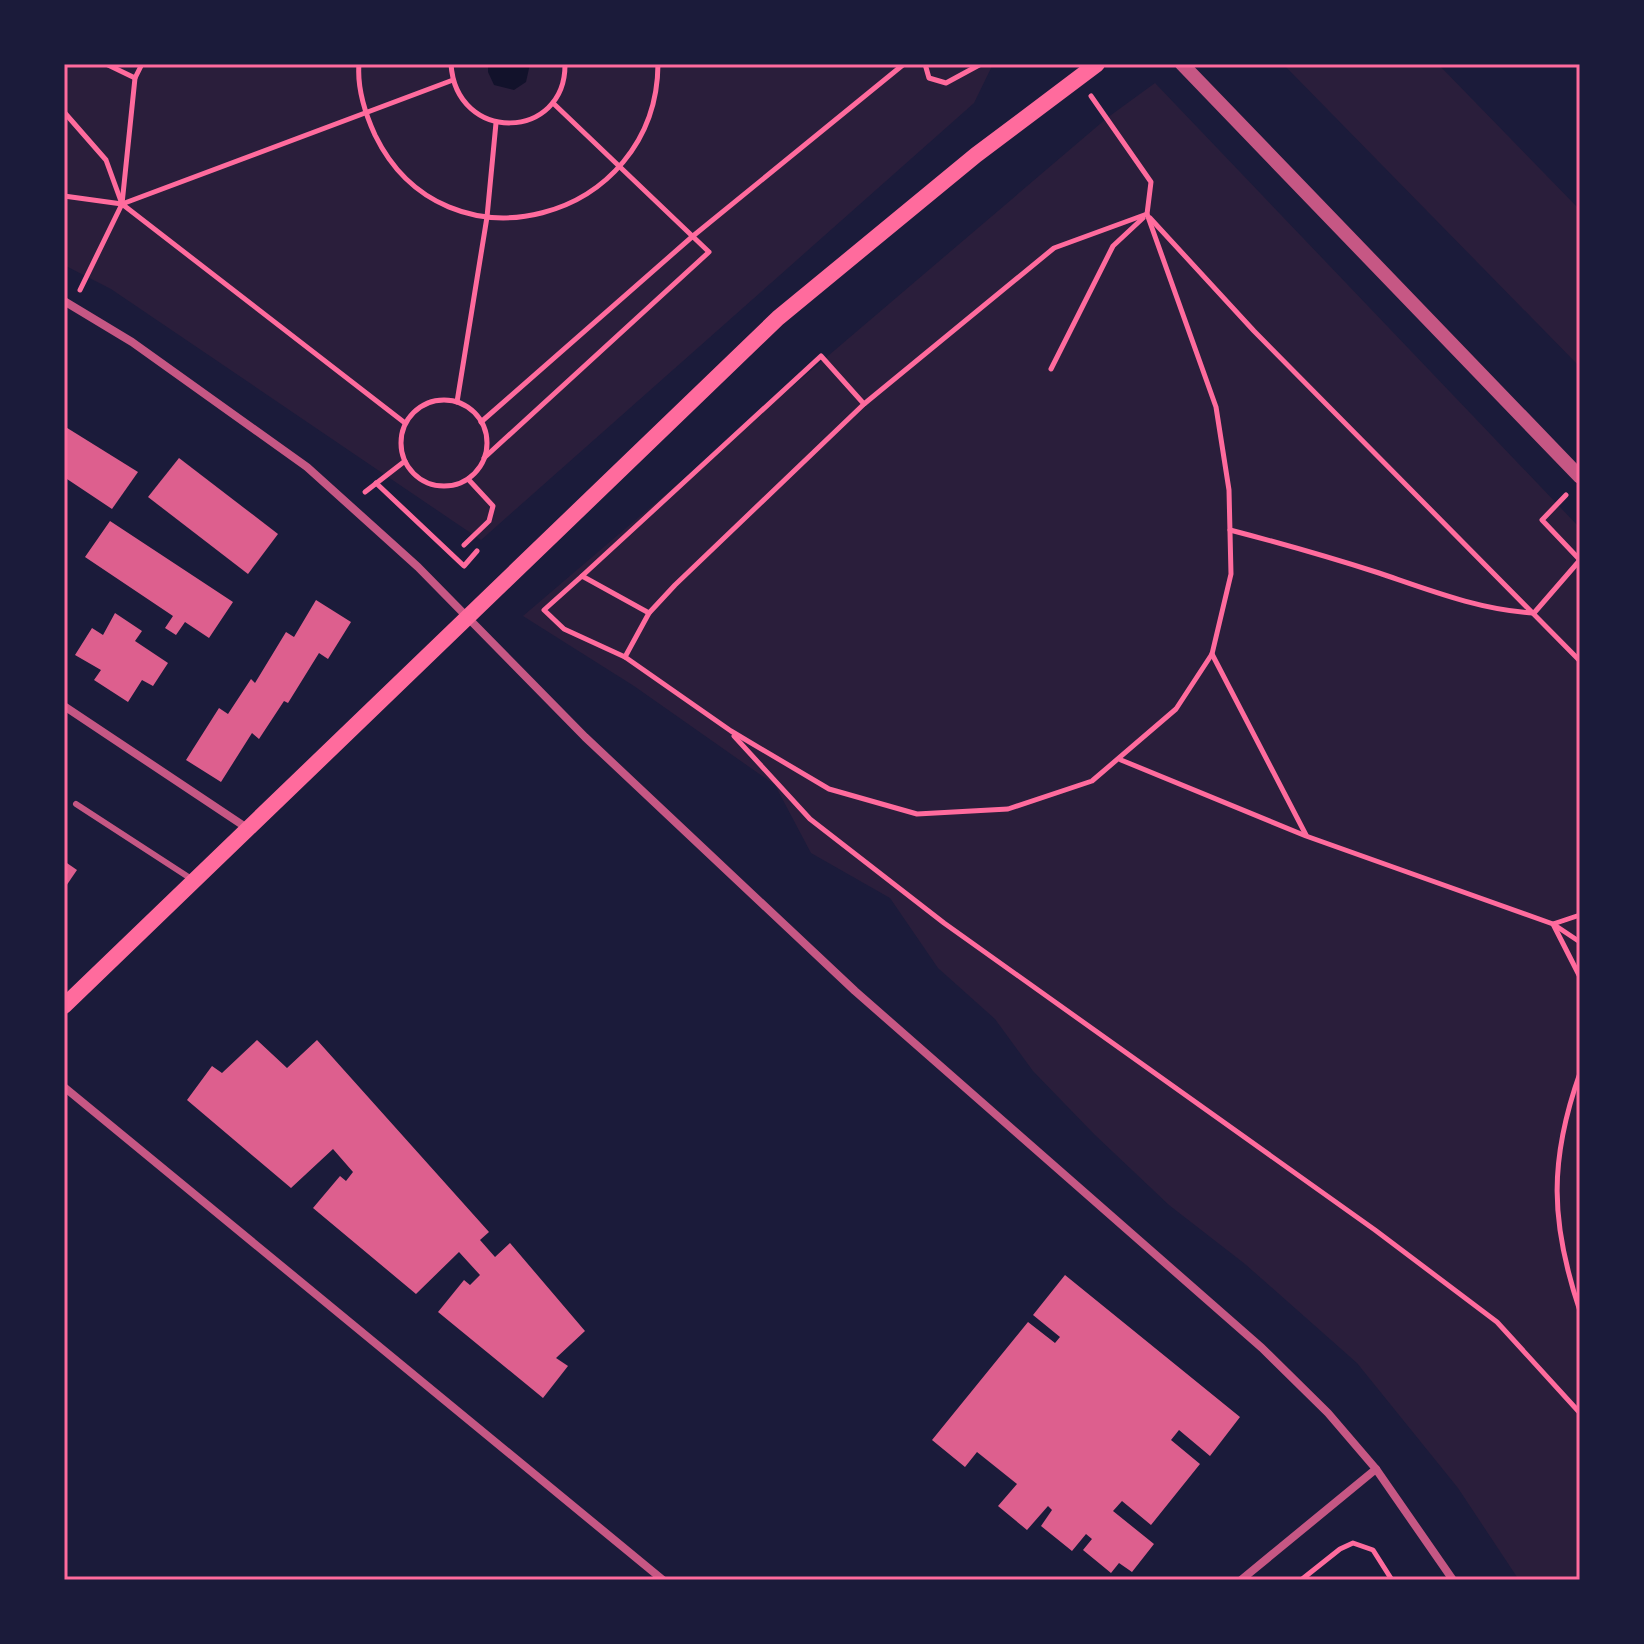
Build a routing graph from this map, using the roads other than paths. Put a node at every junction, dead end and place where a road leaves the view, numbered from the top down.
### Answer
1 (1097, 64) edge
2 (1182, 64) edge
3 (68, 303) edge
4 (1580, 477) edge
5 (467, 616) junction
6 (64, 706) edge
7 (76, 804) dead end
8 (247, 828) junction
9 (193, 880) junction
10 (64, 1006) edge
11 (64, 1087) edge
12 (1376, 1469) junction
13 (663, 1580) edge
14 (1241, 1580) edge
15 (1453, 1580) edge

1 - 5 main road
2 - 4 street
3 - 5 street
5 - 8 main road
5 - 12 street
6 - 8 street
7 - 9 lane
8 - 9 main road
9 - 10 main road
11 - 13 street
12 - 14 street
12 - 15 street

